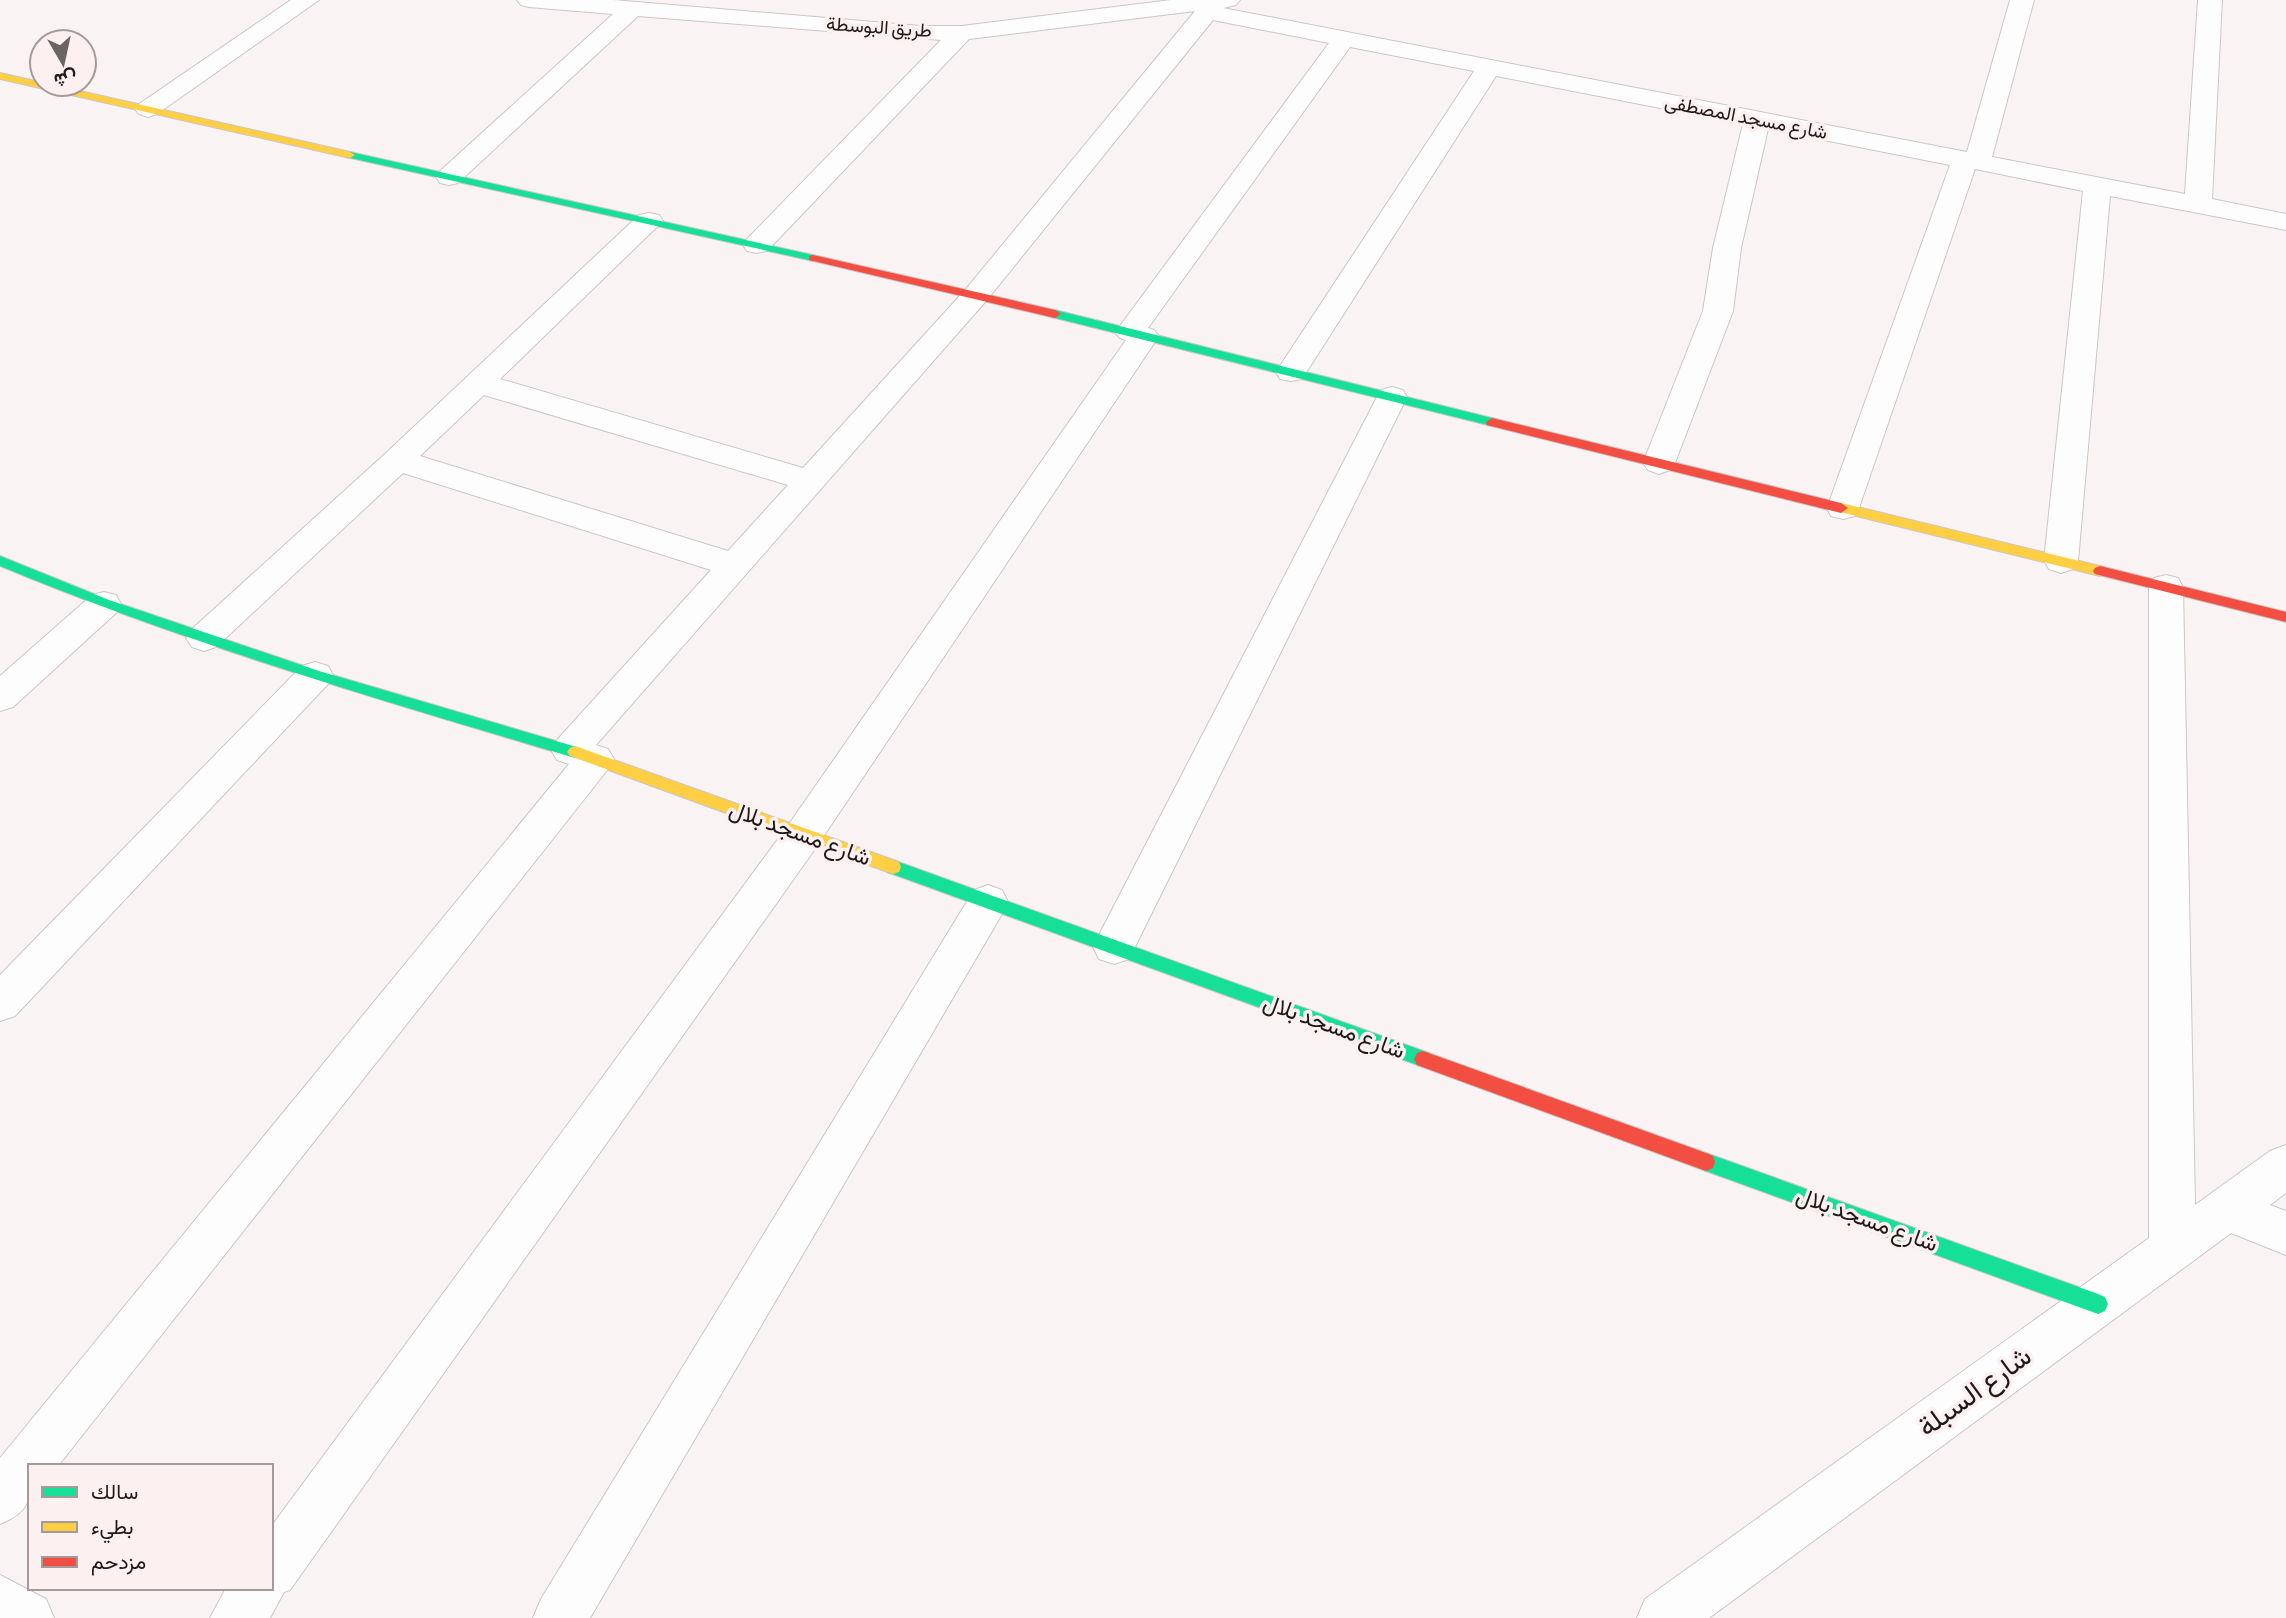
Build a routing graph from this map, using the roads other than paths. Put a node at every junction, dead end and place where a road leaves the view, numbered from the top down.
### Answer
1 (307, 0) edge
2 (529, 0) edge
3 (2022, 0) edge
4 (2210, 0) edge
5 (1217, 5) edge
6 (632, 9) junction
7 (962, 33) junction
8 (1343, 40) junction
9 (1489, 68) junction
10 (0, 76) edge
11 (148, 109) junction
12 (1757, 120) junction
13 (1971, 161) junction
14 (449, 177) junction
15 (2096, 185) junction
16 (2198, 205) junction
17 (649, 221) junction
18 (2286, 222) edge
19 (757, 246) junction
20 (976, 295) junction
21 (1137, 334) junction
22 (1291, 372) junction
23 (478, 383) junction
24 (1392, 397) junction
25 (397, 460) junction
26 (1660, 463) junction
27 (810, 481) junction
28 (1843, 508) junction
29 (0, 561) edge
30 (2061, 561) junction
31 (734, 565) junction
32 (2166, 587) junction
33 (104, 604) junction
34 (2286, 617) edge
35 (204, 638) junction
36 (315, 675) junction
37 (0, 696) edge
38 (582, 755) junction
39 (803, 835) junction
40 (988, 902) junction
41 (1114, 947) junction
42 (0, 1003) edge
43 (2286, 1166) edge
44 (2227, 1210) junction
45 (2286, 1233) edge
46 (2172, 1250) junction
47 (2098, 1304) junction
48 (0, 1498) edge
49 (273, 1568) edge
50 (257, 1590) edge
51 (0, 1602) edge
52 (27, 1618) edge
53 (237, 1618) edge
54 (560, 1618) edge
55 (1664, 1618) edge

1 - 11 street
2 - 6 street, طريق البوسطة
3 - 13 street
4 - 16 street
5 - 7 street, طريق البوسطة
5 - 8 street, شارع مسجد المصطفى
5 - 20 street
6 - 7 street, طريق البوسطة
6 - 14 street
7 - 19 street
8 - 9 street, شارع مسجد المصطفى
8 - 21 street
9 - 12 street, شارع مسجد المصطفى
9 - 22 street
10 - 11 street
11 - 14 street
12 - 13 street, شارع مسجد المصطفى
12 - 26 street
13 - 15 street, شارع مسجد المصطفى
13 - 28 street
14 - 17 street
15 - 16 street, شارع مسجد المصطفى
15 - 30 street
16 - 18 street, شارع مسجد المصطفى
17 - 19 street
17 - 23 street
19 - 20 street
20 - 21 street
20 - 27 street
21 - 22 street
21 - 39 street
22 - 24 street
23 - 25 street
23 - 27 street
24 - 26 street
24 - 41 street
25 - 31 street
25 - 35 street
26 - 28 street
27 - 31 street
28 - 30 street
29 - 33 street, شارع مسجد بلال
30 - 32 street
31 - 38 street
32 - 34 street
32 - 46 street
33 - 35 street, شارع مسجد بلال
33 - 37 street
35 - 36 street, شارع مسجد بلال
36 - 38 street, شارع مسجد بلال
36 - 42 street
38 - 39 street, شارع مسجد بلال
38 - 48 street
39 - 40 street, شارع مسجد بلال
39 - 49 street
40 - 41 street, شارع مسجد بلال
40 - 54 street
41 - 47 street, شارع مسجد بلال
43 - 44 street, شارع السبلة
44 - 45 street
44 - 46 street, شارع السبلة
46 - 47 street, شارع السبلة
47 - 55 street, شارع السبلة
50 - 53 street
51 - 52 street

